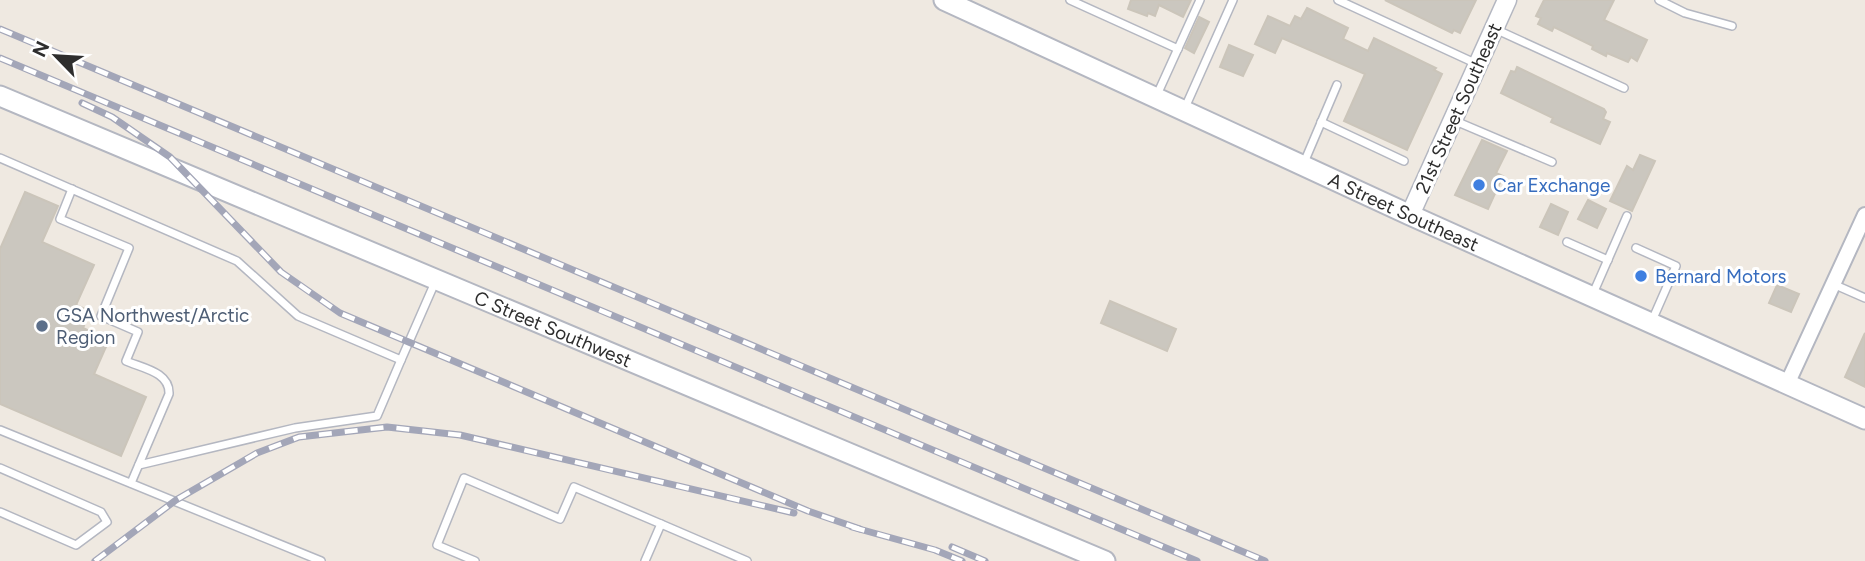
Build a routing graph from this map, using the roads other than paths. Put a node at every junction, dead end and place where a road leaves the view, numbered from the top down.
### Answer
1 (1070, 0) edge
2 (1200, 0) edge
3 (1233, 0) edge
4 (1338, 0) edge
5 (1507, 0) edge
6 (1659, 0) edge
7 (957, 3) edge
8 (1731, 26) dead end
9 (1494, 29) junction
10 (1178, 49) junction
11 (1478, 64) junction
12 (1337, 85) dead end
13 (1624, 88) dead end
14 (0, 96) edge
15 (1156, 98) junction
16 (1184, 110) junction
17 (1453, 119) junction
18 (1321, 122) junction
19 (0, 158) edge
20 (1404, 161) dead end
21 (1552, 162) dead end
22 (1302, 165) junction
23 (72, 189) junction
24 (1410, 215) junction
25 (1865, 215) edge
26 (1628, 216) dead end
27 (1567, 242) dead end
28 (1636, 248) dead end
29 (1608, 260) junction
30 (436, 280) junction
31 (1833, 284) junction
32 (1591, 297) junction
33 (1865, 298) edge
34 (1651, 323) junction
35 (401, 360) junction
36 (1788, 382) junction
37 (1865, 419) edge
38 (0, 430) edge
39 (139, 465) junction
40 (0, 468) edge
41 (131, 483) junction
42 (0, 512) edge
43 (661, 524) junction
44 (321, 561) edge
45 (475, 561) edge
46 (645, 561) edge
47 (747, 561) edge
48 (1105, 561) edge

1 - 10 lane
2 - 10 lane
3 - 16 lane
4 - 11 lane
5 - 9 street, 21st Street Southeast
6 - 8 lane
7 - 15 main road, A Street Southeast
9 - 11 street, 21st Street Southeast
9 - 13 lane
10 - 15 lane
11 - 17 street, 21st Street Southeast
12 - 18 lane
14 - 30 main road, C Street Southwest
15 - 16 main road, A Street Southeast
16 - 22 main road, A Street Southeast
17 - 21 lane
17 - 24 street, 21st Street Southeast
18 - 20 lane
18 - 22 lane
19 - 23 lane
22 - 24 main road, A Street Southeast
23 - 35 lane
23 - 39 lane
24 - 32 main road, A Street Southeast
25 - 31 street
26 - 29 lane
27 - 29 lane
28 - 34 lane
29 - 32 lane
30 - 35 lane
30 - 48 main road, C Street Southwest
31 - 33 lane
31 - 36 street
32 - 34 main road, A Street Southeast
34 - 36 main road, A Street Southeast
35 - 39 lane
36 - 37 main road, A Street Southeast
38 - 41 lane
39 - 41 lane
40 - 42 lane
41 - 44 lane
43 - 45 lane
43 - 46 lane
43 - 47 lane

